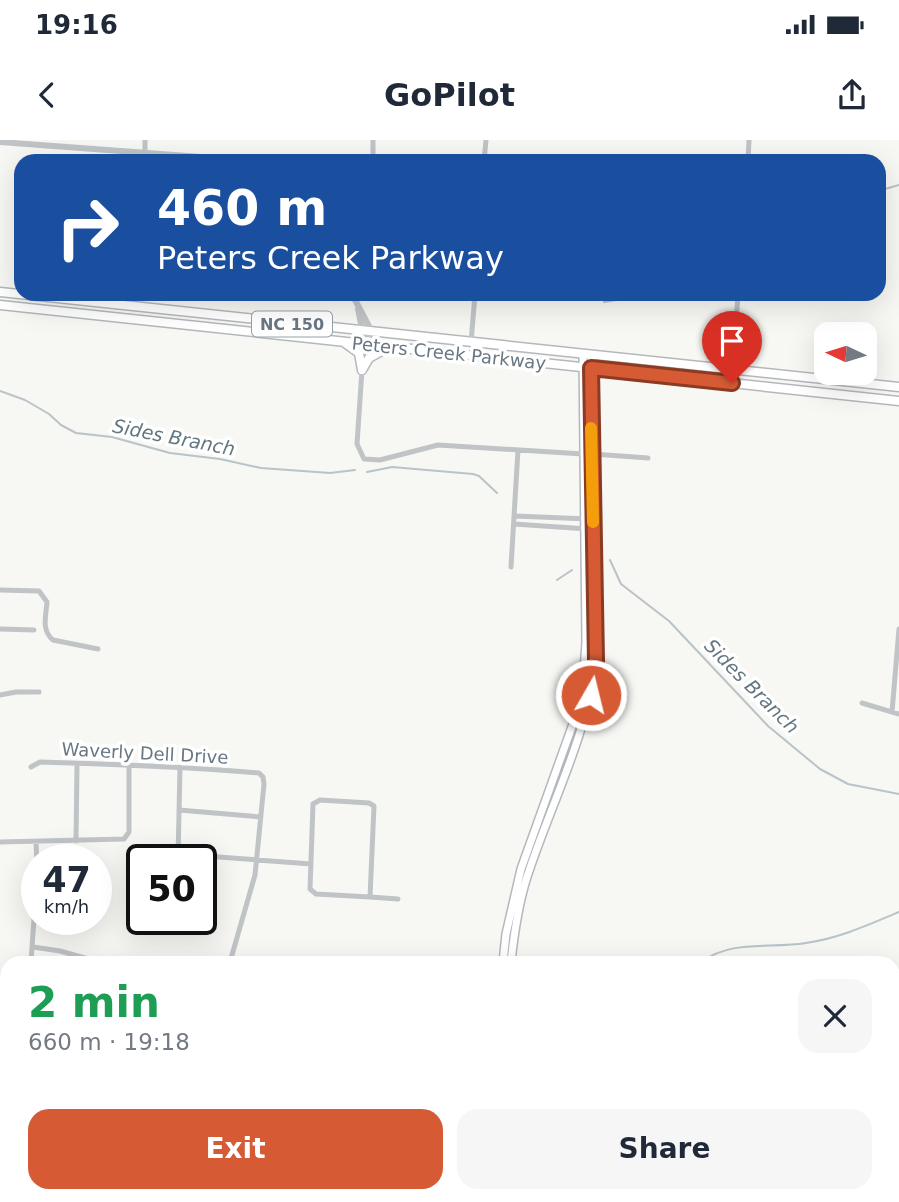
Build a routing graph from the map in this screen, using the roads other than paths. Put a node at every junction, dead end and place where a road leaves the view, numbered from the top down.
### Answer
1 (145, 140) edge
2 (0, 142) edge
3 (50, 143) edge
4 (145, 153) junction
5 (159, 154) edge
6 (83, 301) edge
7 (356, 301) edge
8 (474, 301) edge
9 (738, 301) edge
10 (357, 304) junction
11 (0, 305) edge
12 (361, 331) junction
13 (372, 332) junction
14 (344, 342) junction
15 (471, 343) junction
16 (365, 344) junction
17 (390, 347) junction
18 (414, 349) junction
19 (587, 355) junction
20 (586, 368) junction
21 (362, 370) junction
22 (733, 370) junction
23 (899, 387) edge
24 (899, 401) edge
25 (518, 450) junction
26 (583, 454) junction
27 (593, 454) junction
28 (648, 458) dead end
29 (515, 516) junction
30 (549, 518) junction
31 (584, 519) junction
32 (593, 519) junction
33 (514, 524) junction
34 (549, 526) junction
35 (584, 529) junction
36 (593, 529) junction
37 (511, 567) dead end
38 (0, 590) edge
39 (0, 629) edge
40 (899, 629) edge
41 (34, 630) dead end
42 (98, 649) dead end
43 (39, 692) dead end
44 (0, 695) edge
45 (862, 703) dead end
46 (896, 713) edge
47 (77, 764) junction
48 (129, 765) junction
49 (31, 767) dead end
50 (180, 767) junction
51 (179, 810) junction
52 (261, 817) junction
53 (76, 841) junction
54 (0, 842) edge
55 (36, 842) joint
56 (178, 844) edge
57 (217, 858) edge
58 (257, 861) junction
59 (311, 864) junction
60 (370, 897) junction
61 (398, 899) dead end
62 (34, 935) edge
63 (33, 947) junction
64 (32, 956) edge
65 (78, 956) edge
66 (232, 956) edge
67 (504, 956) edge
68 (512, 956) edge

1 - 4 street
2 - 3 street
3 - 4 street
4 - 5 street
6 - 12 main road, Peters Creek Parkway / NC 150
7 - 10 street
8 - 15 street
9 - 22 street
10 - 12 street
10 - 13 street
11 - 14 main road, Peters Creek Parkway / NC 150
12 - 13 main road, Peters Creek Parkway / NC 150
12 - 16 street
13 - 15 main road, Peters Creek Parkway / NC 150
13 - 16 street
14 - 16 main road, Peters Creek Parkway / NC 150
14 - 21 main road
15 - 18 main road
15 - 19 main road, Peters Creek Parkway / NC 150
16 - 17 main road, Peters Creek Parkway / NC 150
17 - 18 main road, Peters Creek Parkway / NC 150
17 - 21 main road
18 - 20 main road, Peters Creek Parkway / NC 150
19 - 20 main road
19 - 22 main road, Peters Creek Parkway / NC 150
20 - 24 main road, Peters Creek Parkway / NC 150
20 - 26 main road
20 - 27 main road
21 - 25 street
22 - 23 main road, Peters Creek Parkway / NC 150
25 - 26 street
25 - 29 street
26 - 31 main road
27 - 28 street
27 - 32 main road
29 - 30 street
29 - 33 street
30 - 31 street
30 - 34 street
31 - 32 street
31 - 35 main road
32 - 36 main road
33 - 34 street
33 - 37 street
34 - 35 street
35 - 36 street
35 - 67 main road
36 - 68 main road
38 - 42 street
39 - 41 street
40 - 46 street
43 - 44 street
45 - 46 street
47 - 48 street, Waverly Dell Drive
47 - 49 street, Waverly Dell Drive
47 - 53 street
48 - 50 street, Waverly Dell Drive
48 - 53 street
50 - 51 street
50 - 52 street, Waverly Dell Drive
51 - 52 street
51 - 56 street
52 - 58 street
53 - 55 street
54 - 55 street
57 - 58 street
58 - 59 street
58 - 66 street
59 - 60 street
59 - 60 street
60 - 61 street
62 - 63 street
63 - 64 street
63 - 65 street

